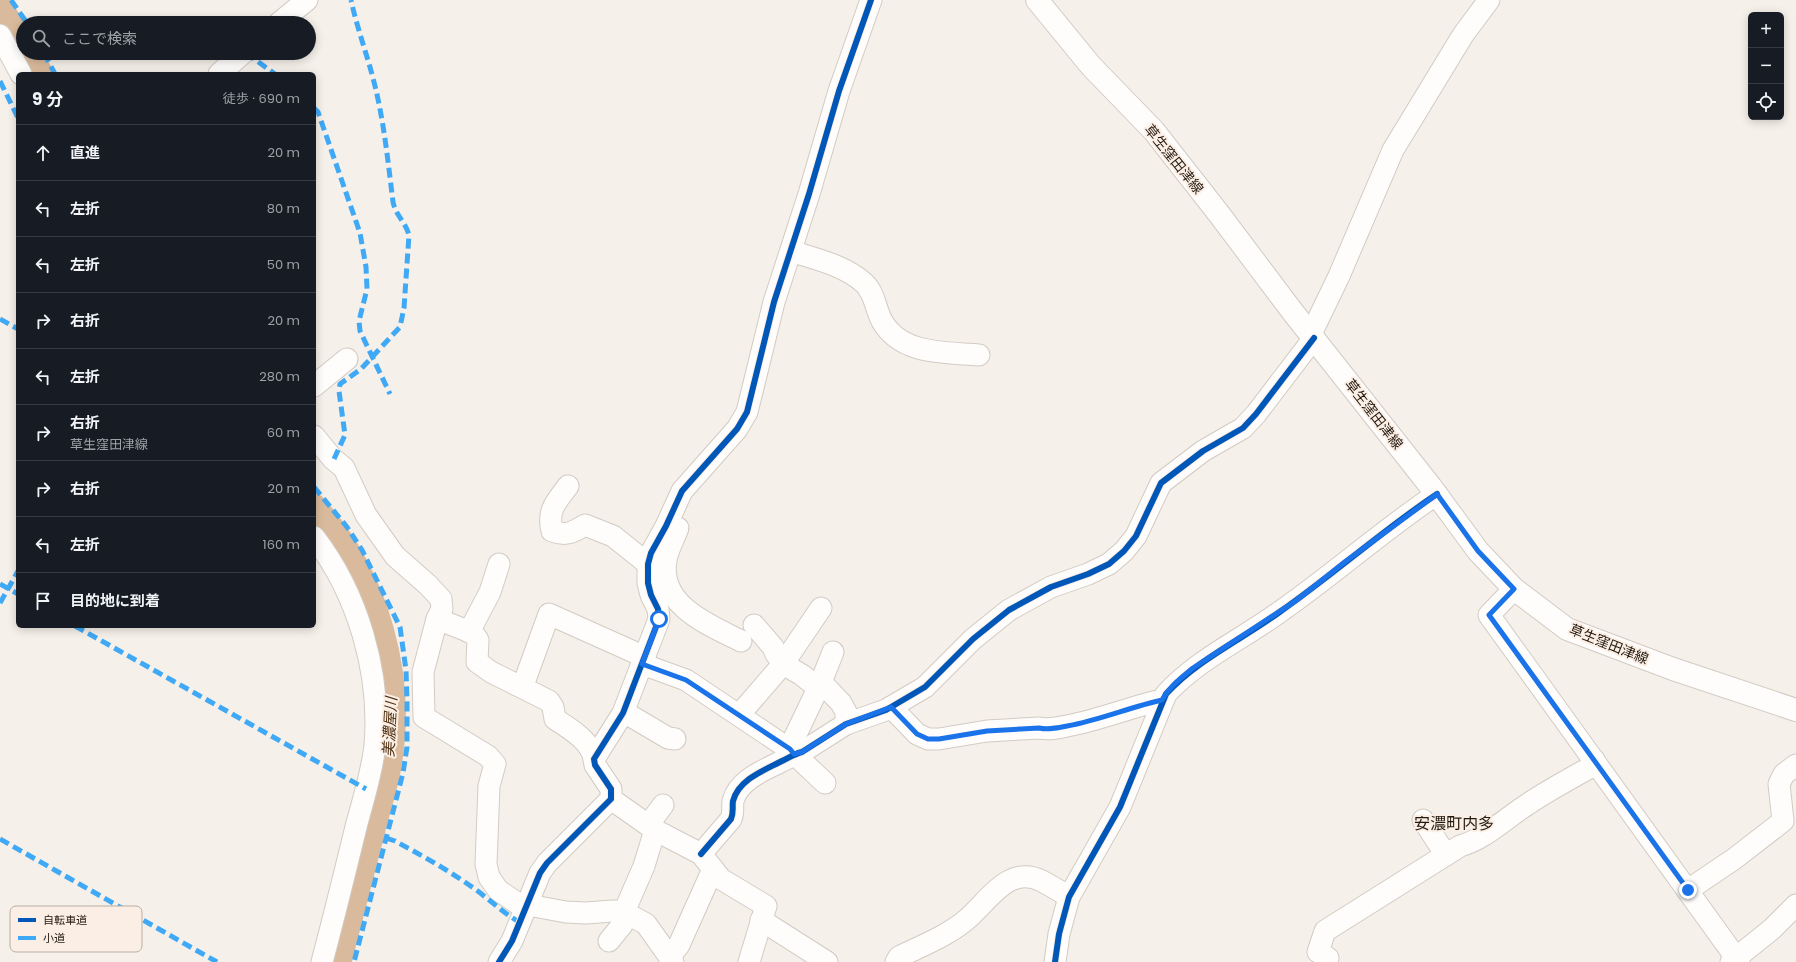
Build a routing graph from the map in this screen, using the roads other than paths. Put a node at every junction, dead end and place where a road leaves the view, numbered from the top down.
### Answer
1 (307, 0) edge
2 (871, 0) edge
3 (1037, 0) edge
4 (1489, 0) edge
5 (287, 16) edge
6 (0, 35) edge
7 (235, 60) edge
8 (20, 72) edge
9 (221, 72) edge
10 (791, 251) junction
11 (1313, 336) junction
12 (979, 355) dead end
13 (347, 359) dead end
14 (316, 384) edge
15 (316, 438) edge
16 (568, 486) dead end
17 (682, 491) junction
18 (1437, 494) junction
19 (316, 540) edge
20 (500, 564) dead end
21 (648, 564) junction
22 (1514, 589) junction
23 (821, 608) dead end
24 (437, 619) junction
25 (469, 632) junction
26 (833, 652) dead end
27 (644, 661) junction
28 (783, 664) junction
29 (517, 685) junction
30 (820, 685) junction
31 (1162, 700) junction
32 (891, 707) junction
33 (1796, 710) edge
34 (624, 712) junction
35 (739, 715) junction
36 (846, 724) junction
37 (675, 739) dead end
38 (792, 752) junction
39 (594, 759) junction
40 (1594, 760) junction
41 (1796, 765) edge
42 (825, 783) dead end
43 (611, 799) junction
44 (663, 805) dead end
45 (1423, 820) dead end
46 (652, 827) junction
47 (1446, 855) junction
48 (707, 861) junction
49 (1688, 890) junction
50 (1069, 897) junction
51 (526, 905) junction
52 (1796, 906) edge
53 (624, 912) junction
54 (761, 920) junction
55 (609, 941) dead end
56 (1328, 958) dead end
57 (671, 959) edge
58 (1736, 961) edge
59 (322, 962) edge
60 (499, 962) edge
61 (749, 962) edge
62 (827, 962) edge
63 (896, 962) edge
64 (1055, 962) edge

1 - 5 street
2 - 10 street
3 - 11 main road, 草生窪田津線
4 - 11 street
6 - 8 street
7 - 9 street
10 - 12 street
10 - 17 street
11 - 18 main road, 草生窪田津線
11 - 32 street
13 - 14 street
15 - 24 street
16 - 21 street
17 - 21 street
17 - 28 street
18 - 22 main road, 草生窪田津線
18 - 31 street
19 - 59 street
20 - 25 street
21 - 27 street
22 - 33 main road, 草生窪田津線
22 - 40 street
23 - 28 street
24 - 25 street
24 - 51 street
25 - 29 street
26 - 30 street
27 - 29 street
27 - 34 street
27 - 35 street
28 - 30 street
28 - 35 street
29 - 39 street
30 - 36 street
30 - 38 street
31 - 32 street
31 - 50 street
32 - 36 street
34 - 37 street
34 - 39 street
35 - 38 street
36 - 38 street
38 - 42 street
38 - 48 street
39 - 43 street
40 - 47 street
40 - 49 street
41 - 49 street
43 - 46 street
43 - 51 street
44 - 46 street
45 - 47 street
46 - 48 street
46 - 53 street
47 - 56 street
48 - 54 street
48 - 57 street
49 - 58 street
50 - 63 street
50 - 64 street
51 - 53 street
51 - 60 street
52 - 58 street
53 - 55 street
53 - 57 street
54 - 61 street
54 - 62 street

